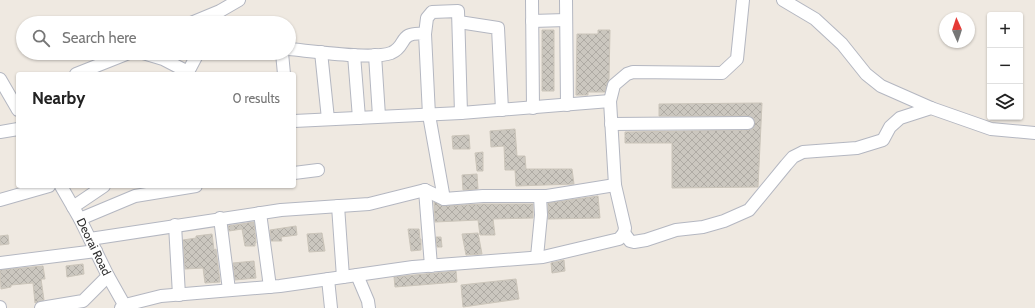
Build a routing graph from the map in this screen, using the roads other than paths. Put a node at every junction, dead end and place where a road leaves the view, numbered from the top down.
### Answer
1 (239, 0) edge
2 (532, 0) edge
3 (566, 0) edge
4 (743, 0) edge
5 (783, 0) edge
6 (209, 16) edge
7 (566, 20) junction
8 (532, 21) junction
9 (459, 22) junction
10 (425, 34) junction
11 (296, 50) edge
12 (321, 52) junction
13 (354, 55) junction
14 (375, 55) junction
15 (111, 60) edge
16 (165, 60) edge
17 (195, 60) edge
18 (283, 60) edge
19 (81, 72) edge
20 (188, 72) edge
21 (190, 72) edge
22 (284, 72) edge
23 (0, 79) edge
24 (15, 98) edge
25 (610, 101) junction
26 (567, 105) junction
27 (533, 108) junction
28 (931, 108) junction
29 (502, 110) junction
30 (461, 113) junction
31 (429, 114) junction
32 (379, 116) junction
33 (359, 118) junction
34 (328, 119) junction
35 (296, 121) edge
36 (748, 123) dead end
37 (611, 124) junction
38 (16, 129) edge
39 (0, 132) edge
40 (1035, 133) edge
41 (318, 170) dead end
42 (296, 173) edge
43 (615, 186) junction
44 (42, 188) edge
45 (62, 188) edge
46 (101, 188) edge
47 (184, 188) edge
48 (424, 190) junction
49 (540, 196) junction
50 (444, 199) junction
51 (0, 200) edge
52 (338, 206) junction
53 (73, 207) junction
54 (260, 213) junction
55 (220, 218) junction
56 (80, 219) junction
57 (176, 226) junction
58 (624, 234) junction
59 (90, 239) junction
60 (96, 251) junction
61 (537, 257) junction
62 (0, 263) edge
63 (431, 266) junction
64 (357, 275) junction
65 (108, 276) junction
66 (342, 277) junction
67 (328, 279) junction
68 (270, 286) junction
69 (229, 290) junction
70 (179, 295) junction
71 (124, 307) edge
72 (41, 308) edge
73 (331, 308) edge
74 (369, 308) edge

1 - 6 street
2 - 8 street
3 - 7 street
4 - 25 street
5 - 28 street
7 - 8 street
7 - 26 street
8 - 27 street
9 - 10 street
9 - 29 street
9 - 30 street
10 - 14 street
10 - 31 street
11 - 12 street
12 - 13 street
12 - 34 street
13 - 14 street
13 - 33 street
14 - 32 street
15 - 19 street
16 - 20 street
17 - 21 street
18 - 22 street
23 - 24 street
25 - 26 street
25 - 37 street
26 - 27 street
27 - 29 street
28 - 40 street
28 - 58 street
29 - 30 street
30 - 31 street
31 - 32 street
31 - 50 street
32 - 33 street
33 - 34 street
34 - 35 street
36 - 37 street
37 - 43 street
38 - 39 street
41 - 42 street
43 - 49 street
43 - 58 street
44 - 51 street
45 - 53 street, Deorai Road
46 - 53 street
47 - 56 street
48 - 50 street
48 - 52 street
48 - 63 street
49 - 50 street
49 - 61 street
52 - 54 street
52 - 66 street
53 - 56 street, Deorai Road
54 - 55 street
54 - 68 street
55 - 57 street
55 - 69 street
56 - 59 street, Deorai Road
57 - 59 street
57 - 70 street
58 - 61 street
59 - 60 street, Deorai Road
60 - 62 street
60 - 65 street, Deorai Road
61 - 63 street
63 - 64 street
64 - 66 street
64 - 74 street
65 - 71 street, Deorai Road
65 - 72 street
66 - 67 street
67 - 68 street
67 - 73 street
68 - 69 street
69 - 70 street
70 - 71 street

